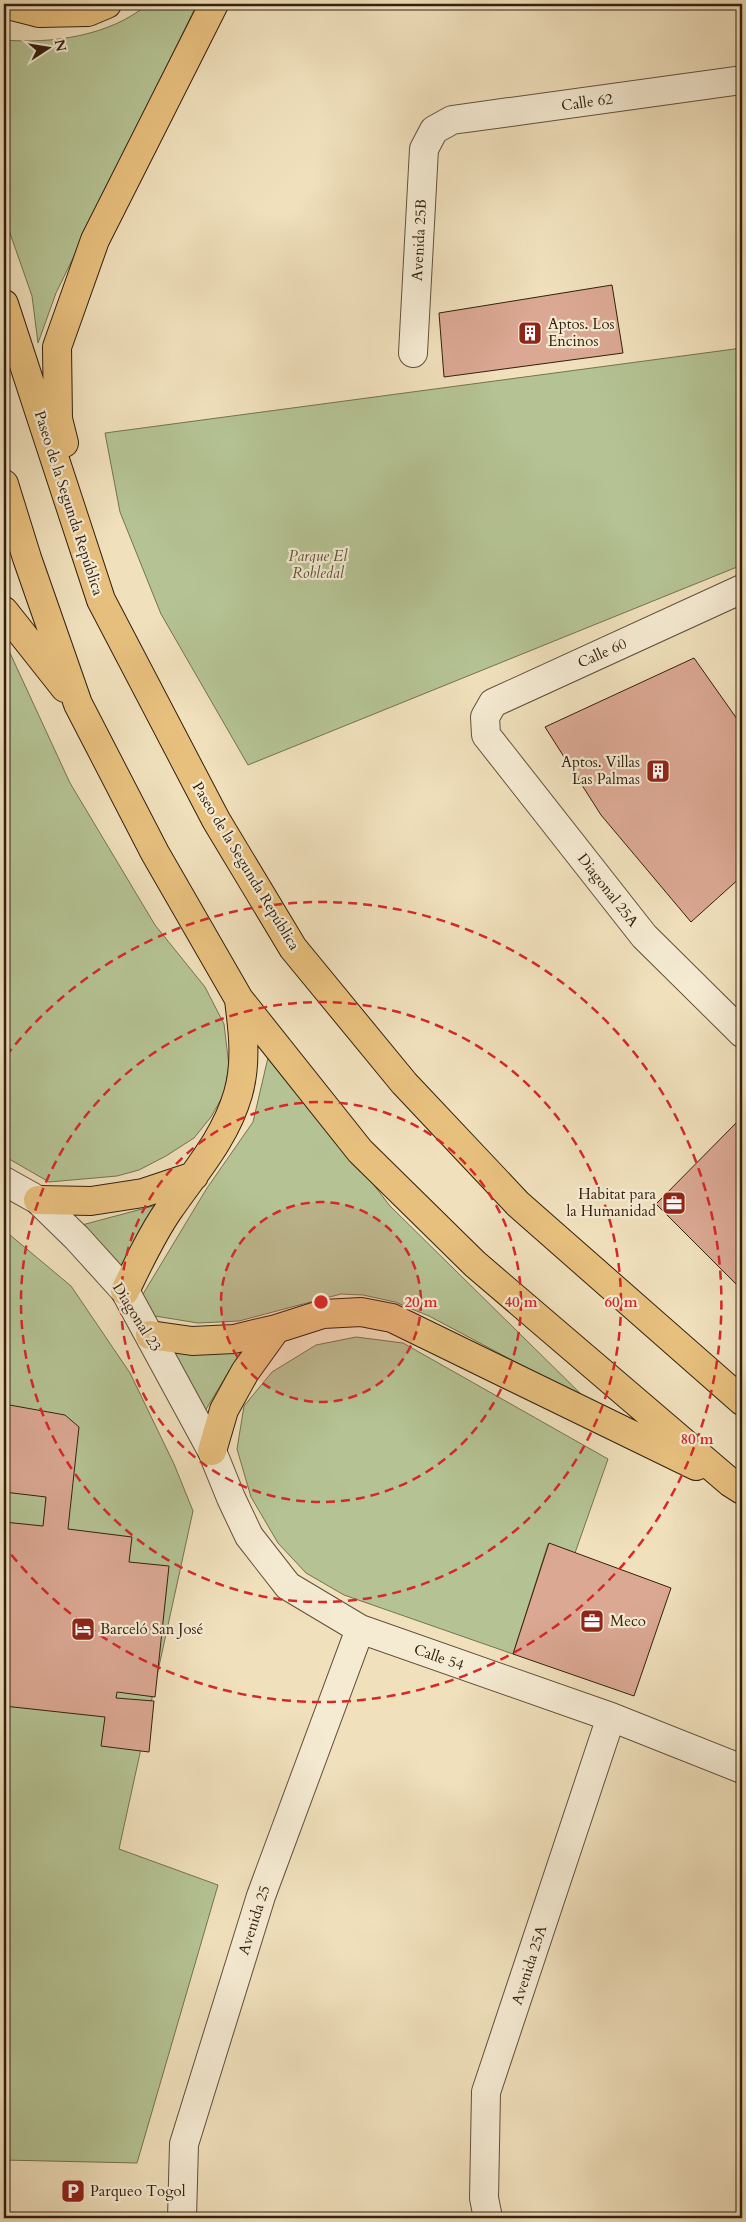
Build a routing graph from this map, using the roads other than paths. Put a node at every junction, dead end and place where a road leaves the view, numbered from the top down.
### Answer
1 (4, 4) edge
2 (107, 4) edge
3 (214, 4) edge
4 (742, 80) edge
5 (434, 130) joint
6 (4, 304) edge
7 (413, 353) dead end
8 (4, 484) edge
9 (742, 589) edge
10 (101, 600) junction
11 (4, 611) edge
12 (78, 704) junction
13 (486, 735) joint
14 (239, 999) junction
15 (742, 1033) edge
16 (194, 1176) junction
17 (4, 1182) edge
18 (38, 1200) junction
19 (125, 1291) junction
20 (276, 1330) junction
21 (150, 1335) junction
22 (742, 1401) edge
23 (212, 1451) junction
24 (737, 1486) edge
25 (360, 1629) junction
26 (612, 1717) junction
27 (742, 1770) edge
28 (182, 2218) edge
29 (488, 2218) edge

1 - 2 highway
3 - 10 highway
4 - 5 street, Calle 62
5 - 7 street, Avenida 25B
6 - 10 highway, Paseo de la Segunda República
8 - 12 highway
9 - 13 street, Calle 60
10 - 22 highway, Paseo de la Segunda República
11 - 12 highway
12 - 14 highway
13 - 15 street, Diagonal 25A
14 - 16 highway
14 - 24 highway
16 - 18 highway
16 - 19 highway
17 - 18 street, Diagonal 23
18 - 19 street, Diagonal 23
19 - 21 street, Diagonal 23
20 - 21 highway
20 - 23 highway
20 - 24 highway
21 - 23 street, Diagonal 23
23 - 25 street, Calle 54
25 - 26 street, Calle 54
25 - 28 street, Avenida 25
26 - 27 street, Calle 54
26 - 29 street, Avenida 25A

